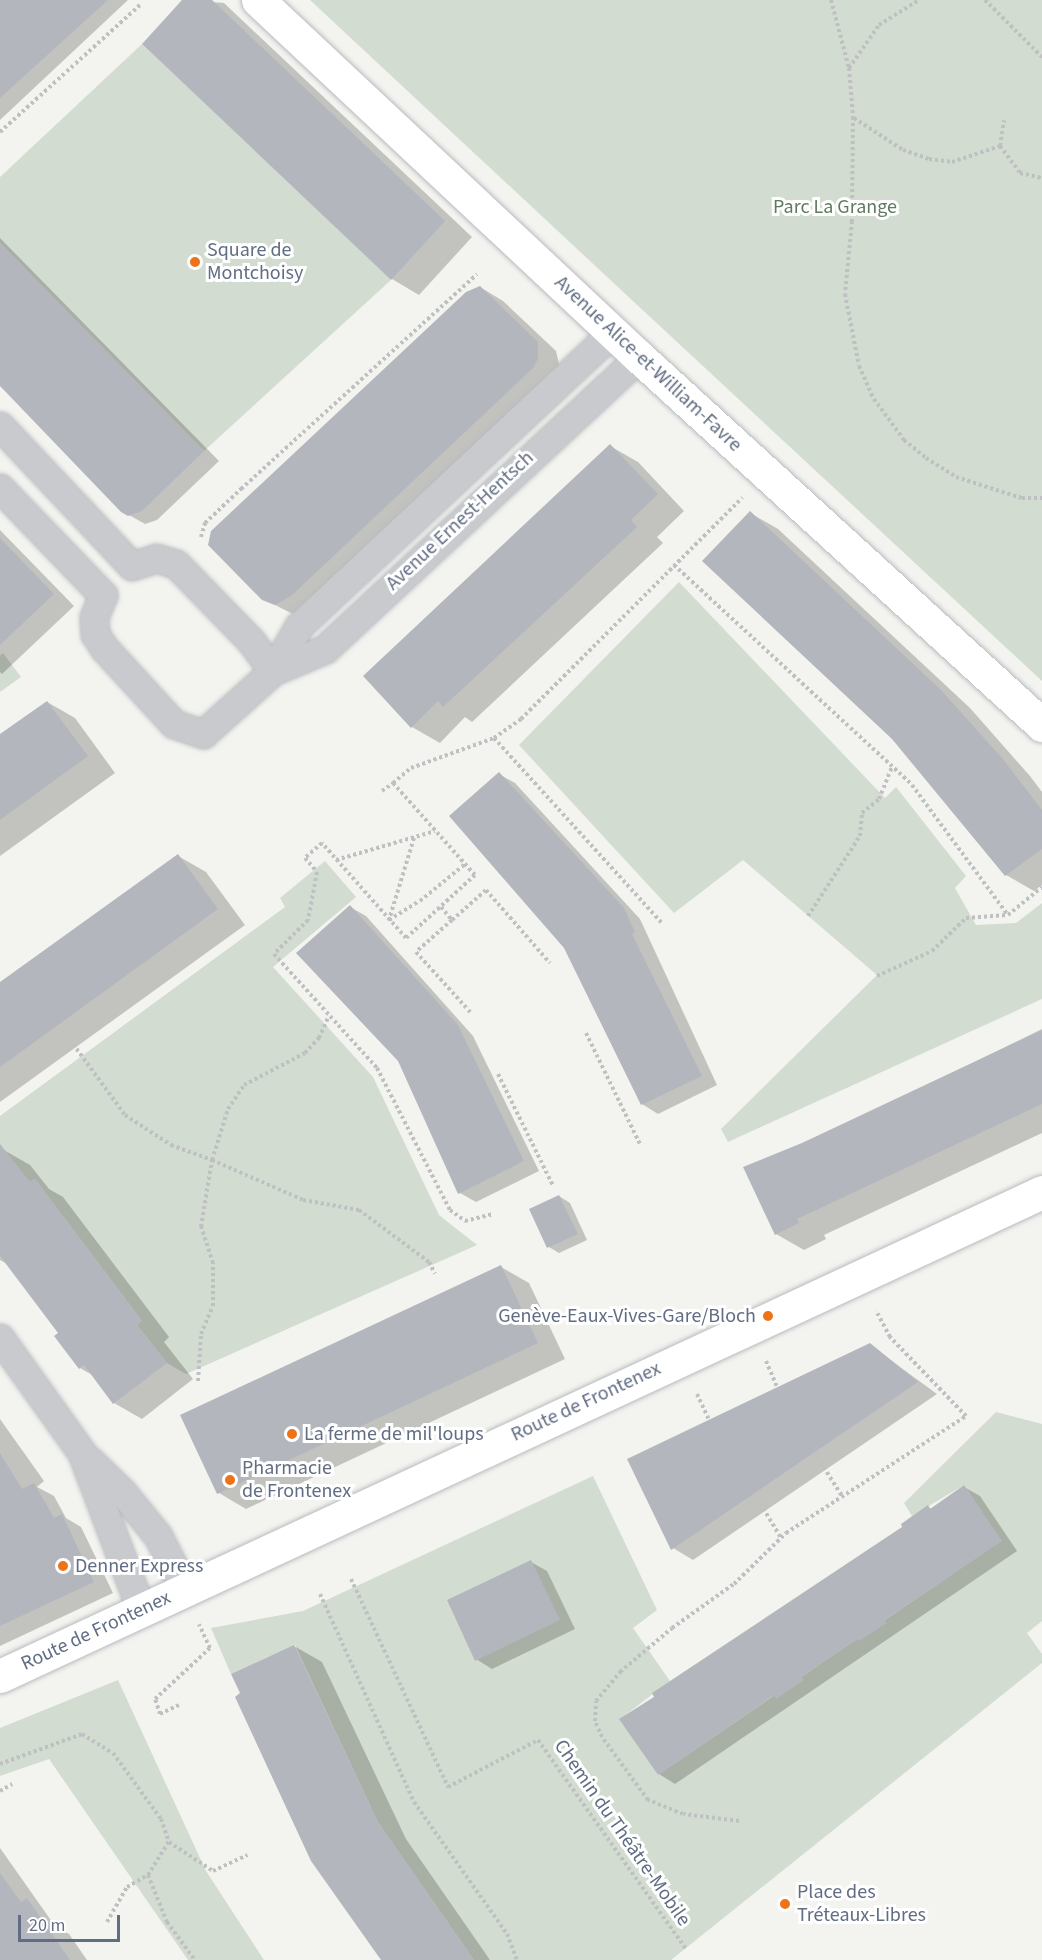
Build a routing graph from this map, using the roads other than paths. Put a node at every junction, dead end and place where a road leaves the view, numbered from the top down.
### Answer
1 (258, 0) edge
2 (613, 332) junction
3 (639, 357) junction
4 (0, 426) edge
5 (0, 488) edge
6 (132, 566) junction
7 (103, 595) junction
8 (273, 671) junction
9 (1042, 724) edge
10 (1042, 1192) edge
11 (0, 1338) edge
12 (82, 1453) junction
13 (185, 1590) junction
14 (141, 1609) junction
15 (0, 1677) edge

1 - 2 main road, Avenue Alice-et-William-Favre
2 - 3 main road, Avenue Alice-et-William-Favre
2 - 8 street, Avenue Ernest-Hentsch
3 - 8 street, Avenue Ernest-Hentsch
3 - 9 main road, Avenue Alice-et-William-Favre
4 - 6 street
5 - 7 street
6 - 7 street
6 - 8 street
7 - 8 street, Avenue Ernest-Hentsch
10 - 13 main road, Route de Frontenex
11 - 12 street
12 - 13 street
12 - 14 street
13 - 14 main road, Route de Frontenex
14 - 15 main road, Route de Frontenex

